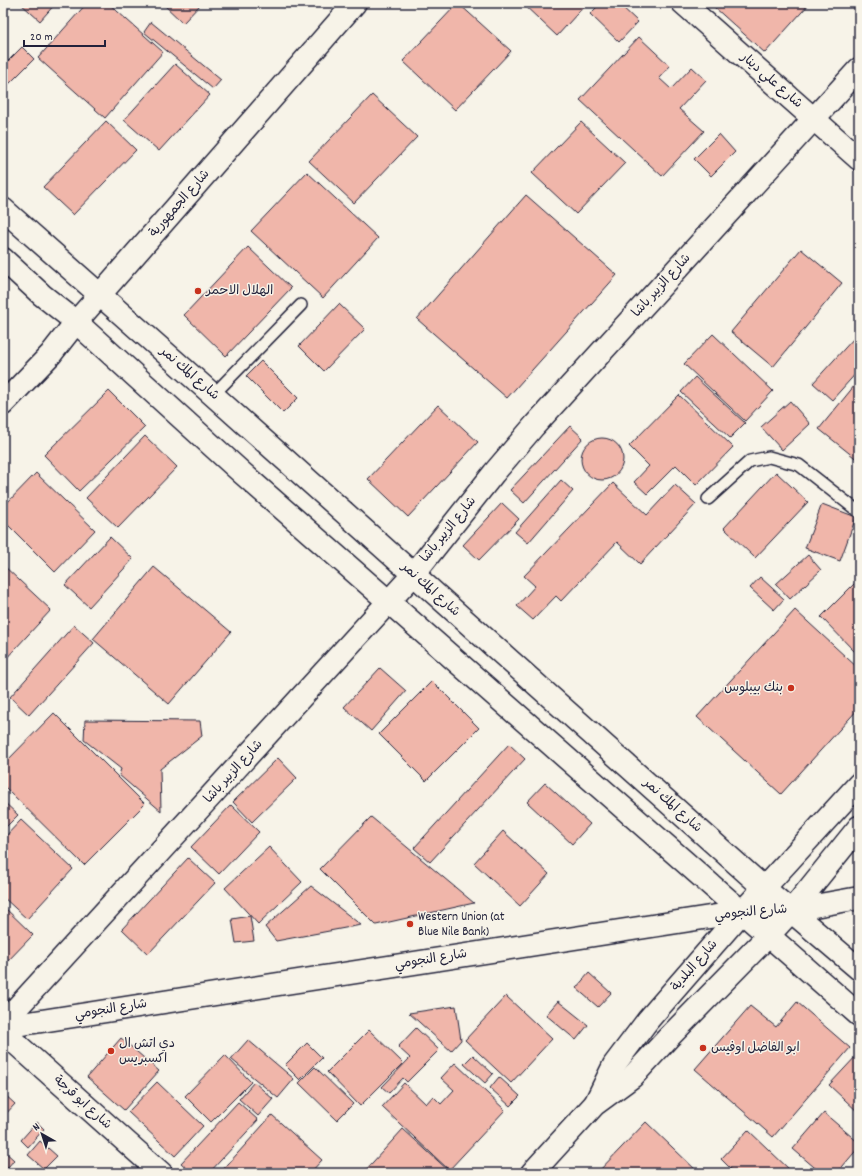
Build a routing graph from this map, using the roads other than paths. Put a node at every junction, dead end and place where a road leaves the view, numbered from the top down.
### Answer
1 (355, 3) edge
2 (683, 3) edge
3 (859, 69) edge
4 (814, 119) junction
5 (859, 159) edge
6 (3, 209) edge
7 (3, 259) edge
8 (100, 296) junction
9 (300, 305) dead end
10 (76, 322) junction
11 (213, 395) junction
12 (3, 404) edge
13 (708, 499) dead end
14 (859, 512) edge
15 (413, 575) junction
16 (389, 602) junction
17 (859, 784) edge
18 (859, 826) edge
19 (764, 888) junction
20 (859, 898) edge
21 (792, 910) junction
22 (742, 912) junction
23 (769, 935) junction
24 (859, 969) edge
25 (859, 1015) edge
26 (3, 1022) edge
27 (3, 1027) edge
28 (3, 1032) edge
29 (594, 1105) junction
30 (161, 1173) edge
31 (532, 1173) edge

1 - 8 main road, شارع الجمهورية
2 - 4 main road, شارع علي دينار
3 - 4 main road, شارع الزبير باشا
4 - 5 main road, شارع علي دينار
4 - 15 main road, شارع الزبير باشا
6 - 8 main road, شارع المك نمر
7 - 10 main road
8 - 10 main road, شارع الجمهورية
8 - 11 main road, شارع المك نمر
9 - 11 lane
10 - 12 main road, شارع الجمهورية
10 - 16 main road
11 - 15 main road, شارع المك نمر
13 - 14 lane
15 - 16 main road, شارع الزبير باشا
15 - 19 main road, شارع المك نمر
16 - 22 main road
16 - 26 main road, شارع الزبير باشا
17 - 19 main road, شارع البلدية
18 - 21 main road, شارع البلدية
19 - 21 main road, شارع المك نمر
19 - 22 main road, شارع البلدية
20 - 21 main road, شارع النجومي
21 - 22 main road, شارع النجومي
21 - 23 main road, شارع البلدية
21 - 24 main road, شارع المك نمر
22 - 23 main road
22 - 27 main road, شارع النجومي
22 - 29 main road, شارع البلدية
23 - 25 main road
23 - 29 main road, شارع البلدية
28 - 30 main road, شارع ابو قرجة
29 - 31 main road, شارع البلدية

